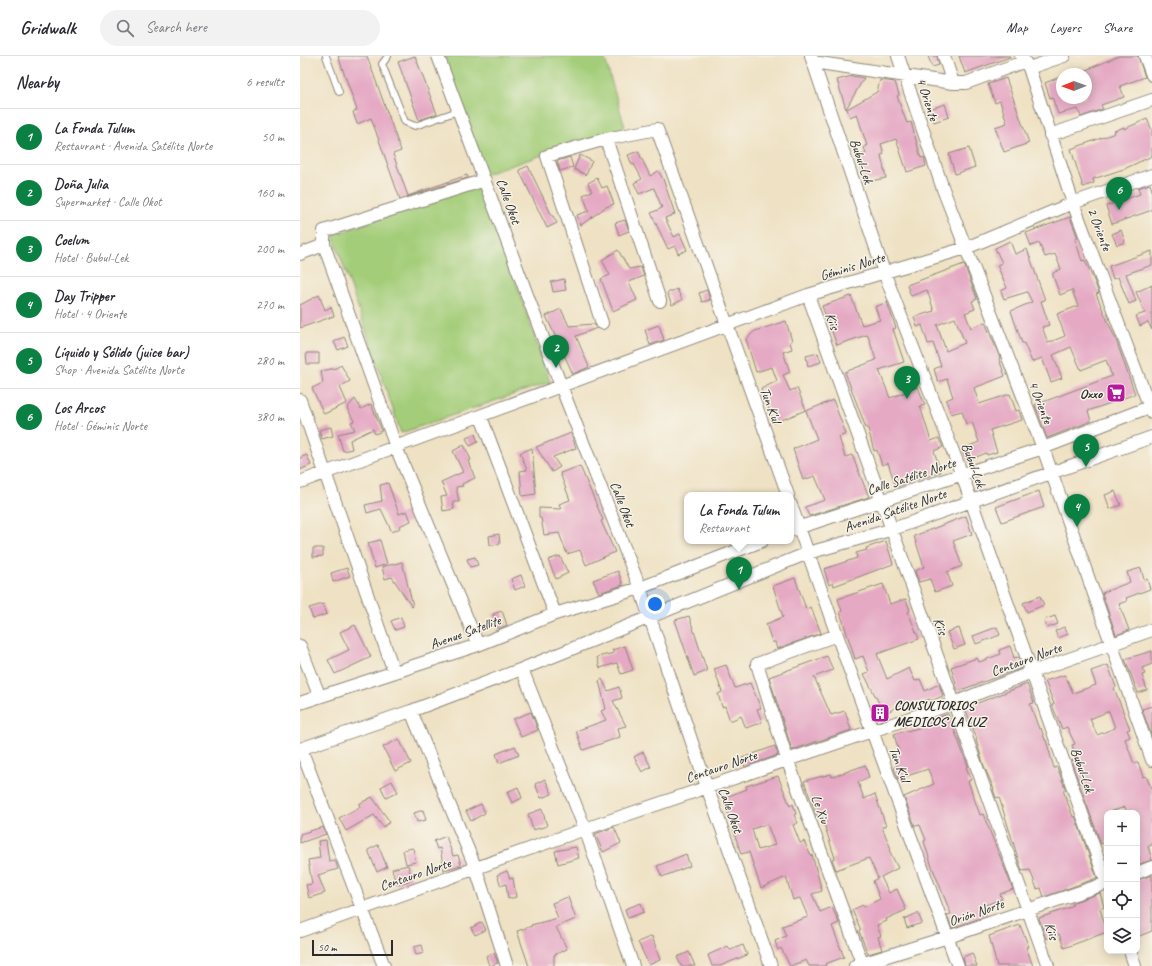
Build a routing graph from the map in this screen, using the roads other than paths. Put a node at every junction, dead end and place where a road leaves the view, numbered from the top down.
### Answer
1 (326, 56) edge
2 (388, 56) edge
3 (438, 56) edge
4 (898, 56) edge
5 (944, 56) edge
6 (1064, 56) edge
7 (1145, 56) edge
8 (812, 59) edge
9 (1024, 62) edge
10 (1152, 75) edge
11 (905, 76) junction
12 (953, 83) junction
13 (339, 92) dead end
14 (1152, 100) edge
15 (458, 111) junction
16 (1050, 135) junction
17 (606, 139) junction
18 (1152, 175) edge
19 (485, 180) junction
20 (1073, 203) junction
21 (324, 245) junction
22 (966, 248) junction
23 (300, 254) edge
24 (884, 272) junction
25 (808, 295) junction
26 (660, 301) dead end
27 (602, 323) dead end
28 (727, 324) junction
29 (561, 386) junction
30 (300, 400) edge
31 (1151, 409) edge
32 (481, 417) junction
33 (1152, 437) edge
34 (396, 447) junction
35 (1043, 448) junction
36 (1051, 473) junction
37 (325, 474) junction
38 (962, 475) junction
39 (300, 482) edge
40 (787, 492) edge
41 (970, 500) junction
42 (881, 502) junction
43 (795, 528) edge
44 (890, 530) junction
45 (754, 544) edge
46 (808, 553) junction
47 (640, 588) junction
48 (554, 614) junction
49 (650, 616) junction
50 (1152, 630) edge
51 (837, 635) junction
52 (1112, 644) junction
53 (478, 645) junction
54 (300, 646) edge
55 (522, 668) junction
56 (394, 672) junction
57 (1032, 672) junction
58 (319, 695) junction
59 (300, 703) edge
60 (954, 703) junction
61 (411, 711) junction
62 (872, 732) junction
63 (300, 749) edge
64 (787, 759) junction
65 (1152, 760) edge
66 (707, 787) junction
67 (585, 829) junction
68 (1152, 867) edge
69 (476, 869) junction
70 (1140, 872) edge
71 (1106, 882) edge
72 (1104, 885) edge
73 (361, 908) junction
74 (1029, 910) junction
75 (300, 931) edge
76 (948, 937) junction
77 (1131, 954) edge
78 (858, 965) edge
79 (384, 966) edge
80 (507, 966) edge
81 (634, 966) edge
82 (771, 966) edge
83 (958, 966) edge
84 (1048, 966) edge
85 (1135, 966) edge

1 - 13 lane
2 - 15 lane
3 - 15 street, Calle Okot
4 - 11 street, 4 Oriente
5 - 12 street
6 - 9 street
7 - 10 street
8 - 11 street
8 - 24 street, Bubul-Lek
9 - 12 street
9 - 16 street, 2 Oriente
11 - 12 street
11 - 22 street, 4 Oriente
14 - 16 street
15 - 19 street, Calle Okot
16 - 20 street, 2 Oriente
17 - 26 street
17 - 27 street
17 - 28 street, Tun K'ul
18 - 20 street, Géminis Norte
19 - 21 street
19 - 29 street, Calle Okot
20 - 22 street, Géminis Norte
20 - 31 street, 2 Oriente
21 - 23 street
21 - 34 street
22 - 24 street, Géminis Norte
22 - 35 street, 4 Oriente
24 - 25 street, Géminis Norte
24 - 38 street, Bubul-Lek
25 - 28 street, Géminis Norte
25 - 42 street, Kiis
28 - 29 street, Géminis Norte
28 - 40 street, Tun K'ul
29 - 32 street, Géminis Norte
29 - 47 street, Calle Okot
30 - 37 street
31 - 35 street, Calle Satélite Norte
32 - 34 street, Géminis Norte
32 - 48 street
33 - 36 street, Avenida Satélite Norte
34 - 37 street, Géminis Norte
34 - 53 street
35 - 36 street, 4 Oriente
35 - 38 street, Calle Satélite Norte
36 - 41 street, Avenida Satélite Norte
36 - 52 street, 4 Oriente
37 - 39 street, Géminis Norte
37 - 56 street
38 - 41 street, Bubul-Lek
38 - 42 street, Calle Satélite Norte
41 - 44 street, Avenida Satélite Norte
41 - 57 street, Bubul-Lek
42 - 43 street, Calle Satélite Norte
42 - 44 street, Kiis
43 - 46 street, Tun K'ul
44 - 46 street, Avenida Satélite Norte
44 - 60 street, Kiis
45 - 47 street
46 - 49 street, Avenida Satélite Norte
46 - 51 street, Tun K'ul
47 - 48 street, Avenue Satellite
47 - 49 street, Calle Okot
48 - 53 street, Avenue Satellite
49 - 55 street, Avenida Satélite Norte
49 - 66 street, Calle Okot
50 - 52 street, Centauro Norte
51 - 62 street, Tun K'ul
51 - 64 street, Le Xiu
52 - 57 street, Centauro Norte
52 - 65 street, 4 Oriente
53 - 56 street, Avenue Satellite
54 - 58 street
55 - 61 street, Avenida Satélite Norte
55 - 67 street
56 - 58 street, Avenue Satellite
57 - 60 street, Centauro Norte
57 - 71 street, Bubul-Lek
58 - 59 street, Avenue Satellite
60 - 62 street, Centauro Norte
60 - 74 street, Kiis
61 - 63 street, Avenida Satélite Norte
61 - 69 street
62 - 64 street, Centauro Norte
62 - 76 street, Tun K'ul
63 - 73 street
64 - 66 street, Centauro Norte
64 - 78 street, Le Xiu
66 - 67 street, Centauro Norte
66 - 82 street, Calle Okot
67 - 69 street, Centauro Norte
67 - 81 street
68 - 70 street
69 - 73 street, Centauro Norte
69 - 80 street
72 - 74 street, Orión Norte
73 - 75 street, Centauro Norte
73 - 79 street
74 - 76 street, Orión Norte
74 - 84 street, Kiis
76 - 78 street, Orión Norte
76 - 83 street, Tun K'ul
77 - 85 street

